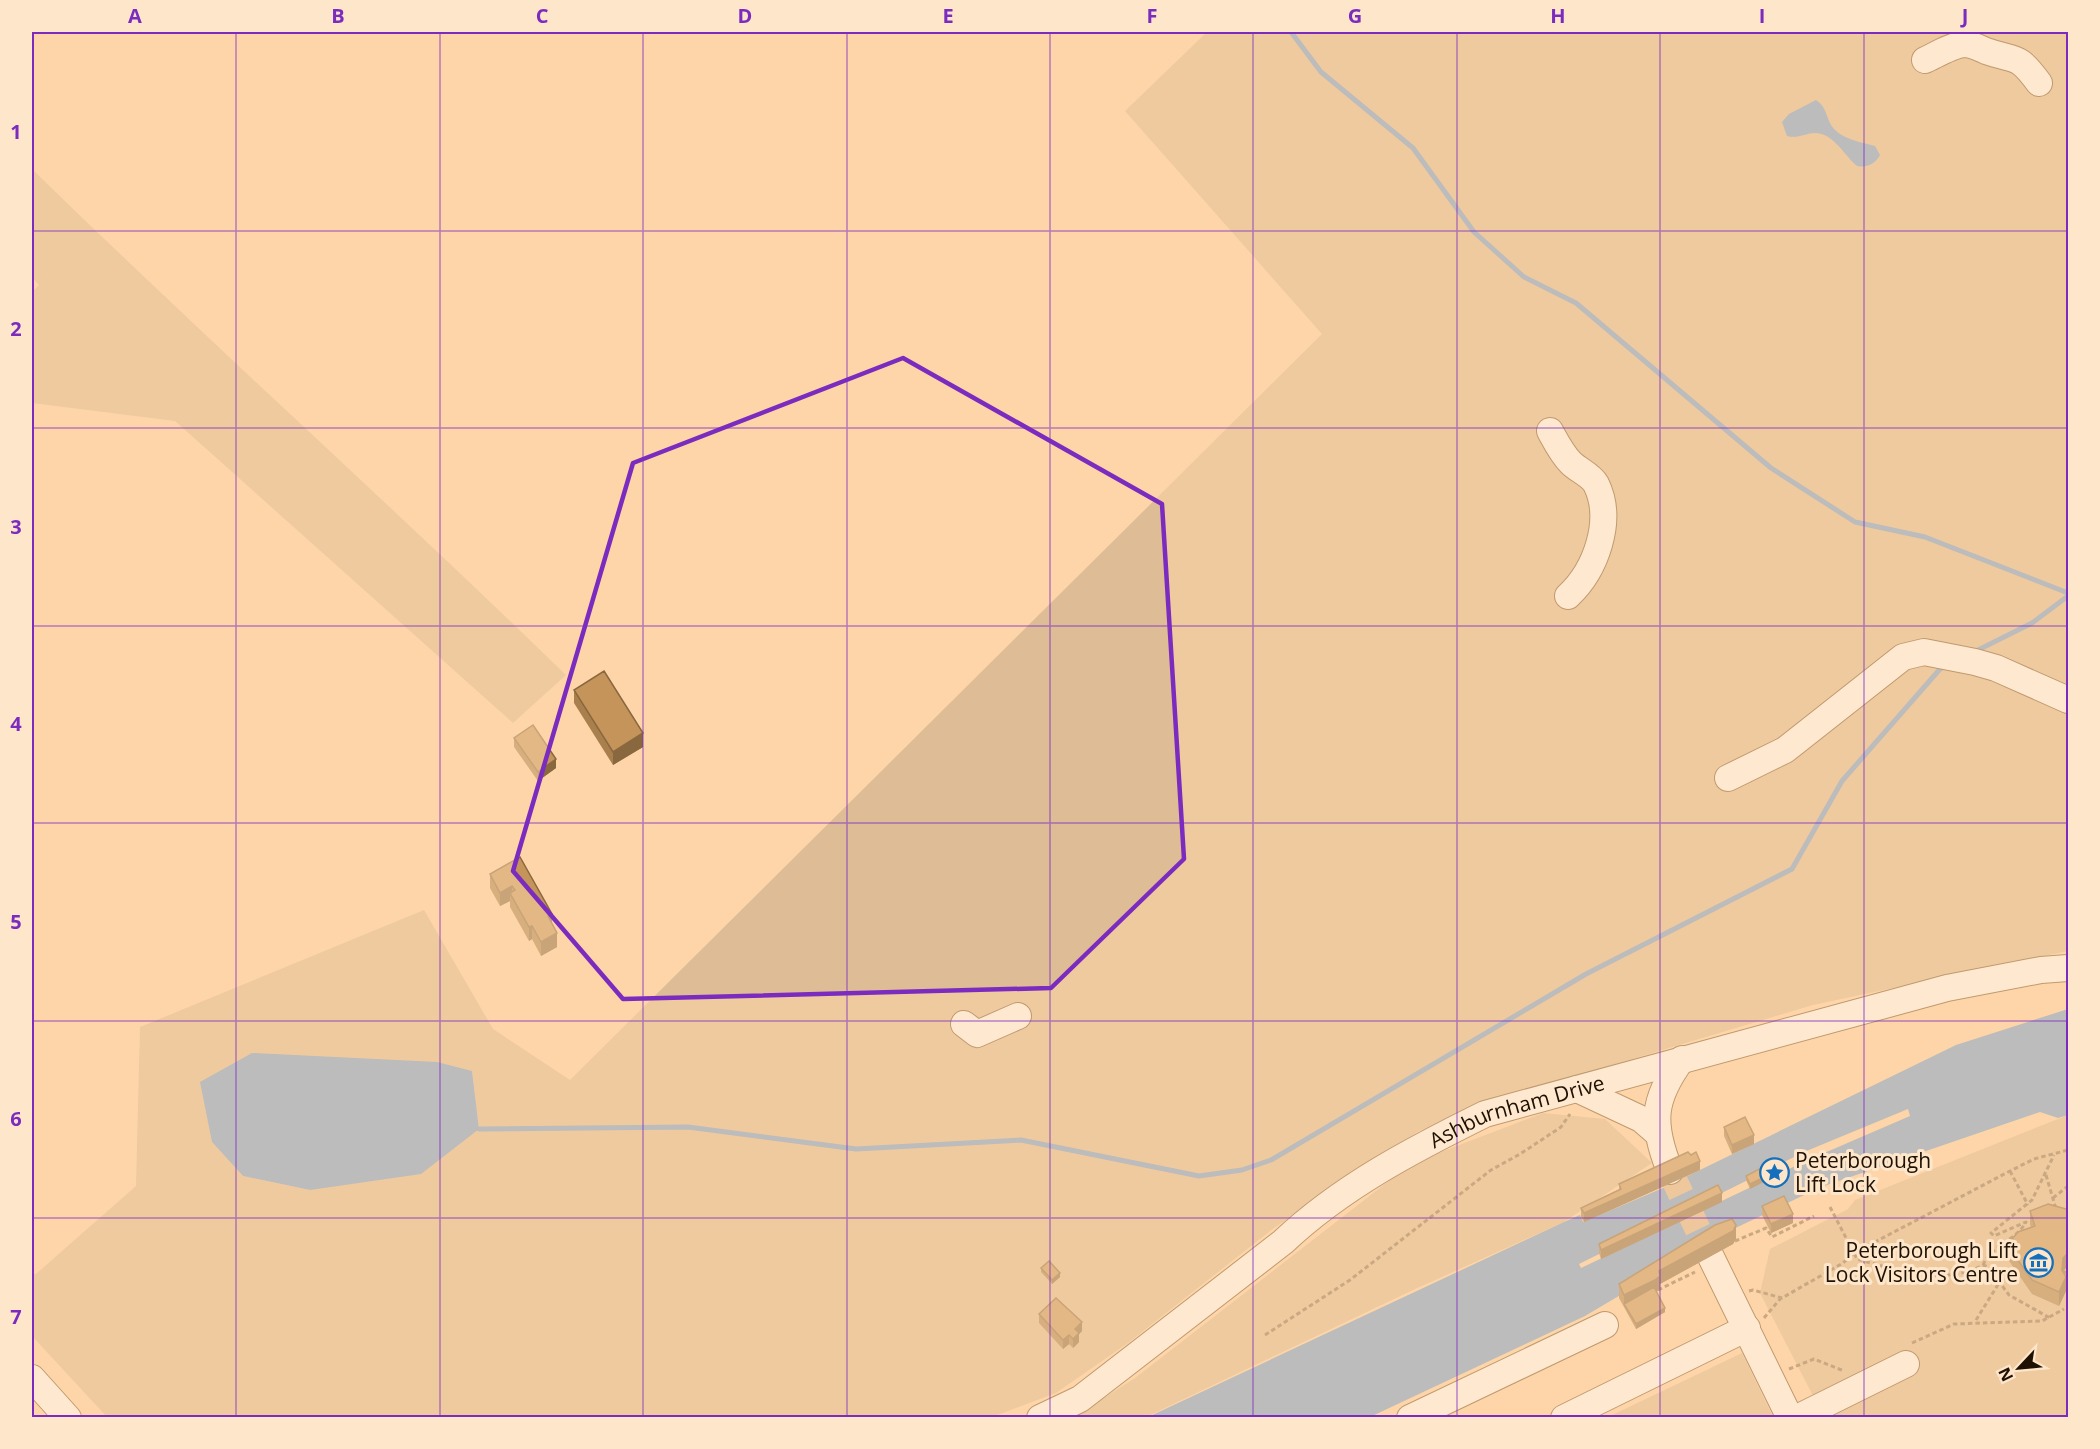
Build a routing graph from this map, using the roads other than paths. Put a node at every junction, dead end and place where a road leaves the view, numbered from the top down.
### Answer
1 (1925, 60) dead end
2 (2039, 83) dead end
3 (1550, 431) dead end
4 (1568, 596) dead end
5 (2068, 700) edge
6 (1728, 778) dead end
7 (2068, 968) edge
8 (1018, 1016) dead end
9 (964, 1024) dead end
10 (1682, 1059) junction
11 (1581, 1091) junction
12 (1656, 1132) junction
13 (1670, 1171) tunnel mouth
14 (1718, 1248) tunnel mouth
15 (1605, 1325) dead end
16 (1747, 1328) junction
17 (1907, 1354) road end
18 (32, 1378) edge
19 (68, 1418) edge
20 (1040, 1418) edge
21 (1410, 1418) edge
22 (1564, 1418) edge
23 (1790, 1418) edge
24 (1797, 1418) edge

1 - 2 street
3 - 4 street
5 - 6 street
7 - 10 street, Ashburnham Drive
8 - 9 street
10 - 11 street, Ashburnham Drive
10 - 12 street
11 - 12 street
11 - 20 street, Ashburnham Drive
12 - 13 street
14 - 16 street
15 - 21 street
16 - 22 street
16 - 23 street
17 - 24 street
18 - 19 street

